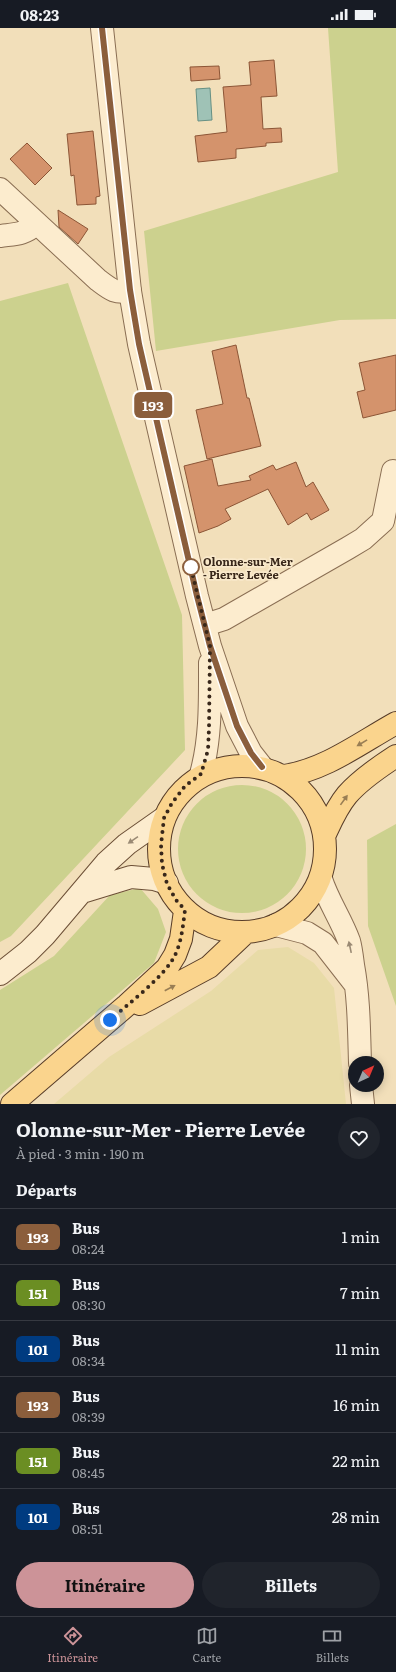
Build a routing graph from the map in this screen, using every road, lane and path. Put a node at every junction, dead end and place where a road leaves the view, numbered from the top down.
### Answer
1 (102, 28) edge
2 (0, 189) edge
3 (36, 224) junction
4 (0, 236) edge
5 (130, 290) junction
6 (393, 471) dead end
7 (208, 636) junction
8 (396, 723) edge
9 (396, 756) edge
10 (262, 767) junction
11 (201, 774) junction
12 (284, 776) junction
13 (164, 818) junction
14 (325, 834) junction
15 (321, 879) junction
16 (167, 884) junction
17 (82, 892) junction
18 (185, 910) junction
19 (276, 925) junction
20 (246, 932) junction
21 (0, 974) edge
22 (357, 986) junction
23 (110, 1020) junction
24 (360, 1056) edge
25 (362, 1092) edge
26 (12, 1104) edge
27 (363, 1104) edge

1 - 5 street
2 - 3 street
3 - 4 street
3 - 5 street
5 - 7 street
6 - 7 street
7 - 10 street
7 - 11 street
8 -> 12 main road
14 -> 9 main road
10 - 11 main road
10 - 12 main road
11 - 13 main road
12 - 14 main road
13 - 16 main road
13 -> 17 street
14 - 15 main road
15 - 19 main road
22 -> 15 street
16 - 17 street
16 - 18 main road
17 - 21 street
18 - 20 main road
18 - 23 main road
19 - 20 main road
19 - 22 street
23 -> 20 main road
22 - 24 street
23 - 26 main road
25 - 27 street

